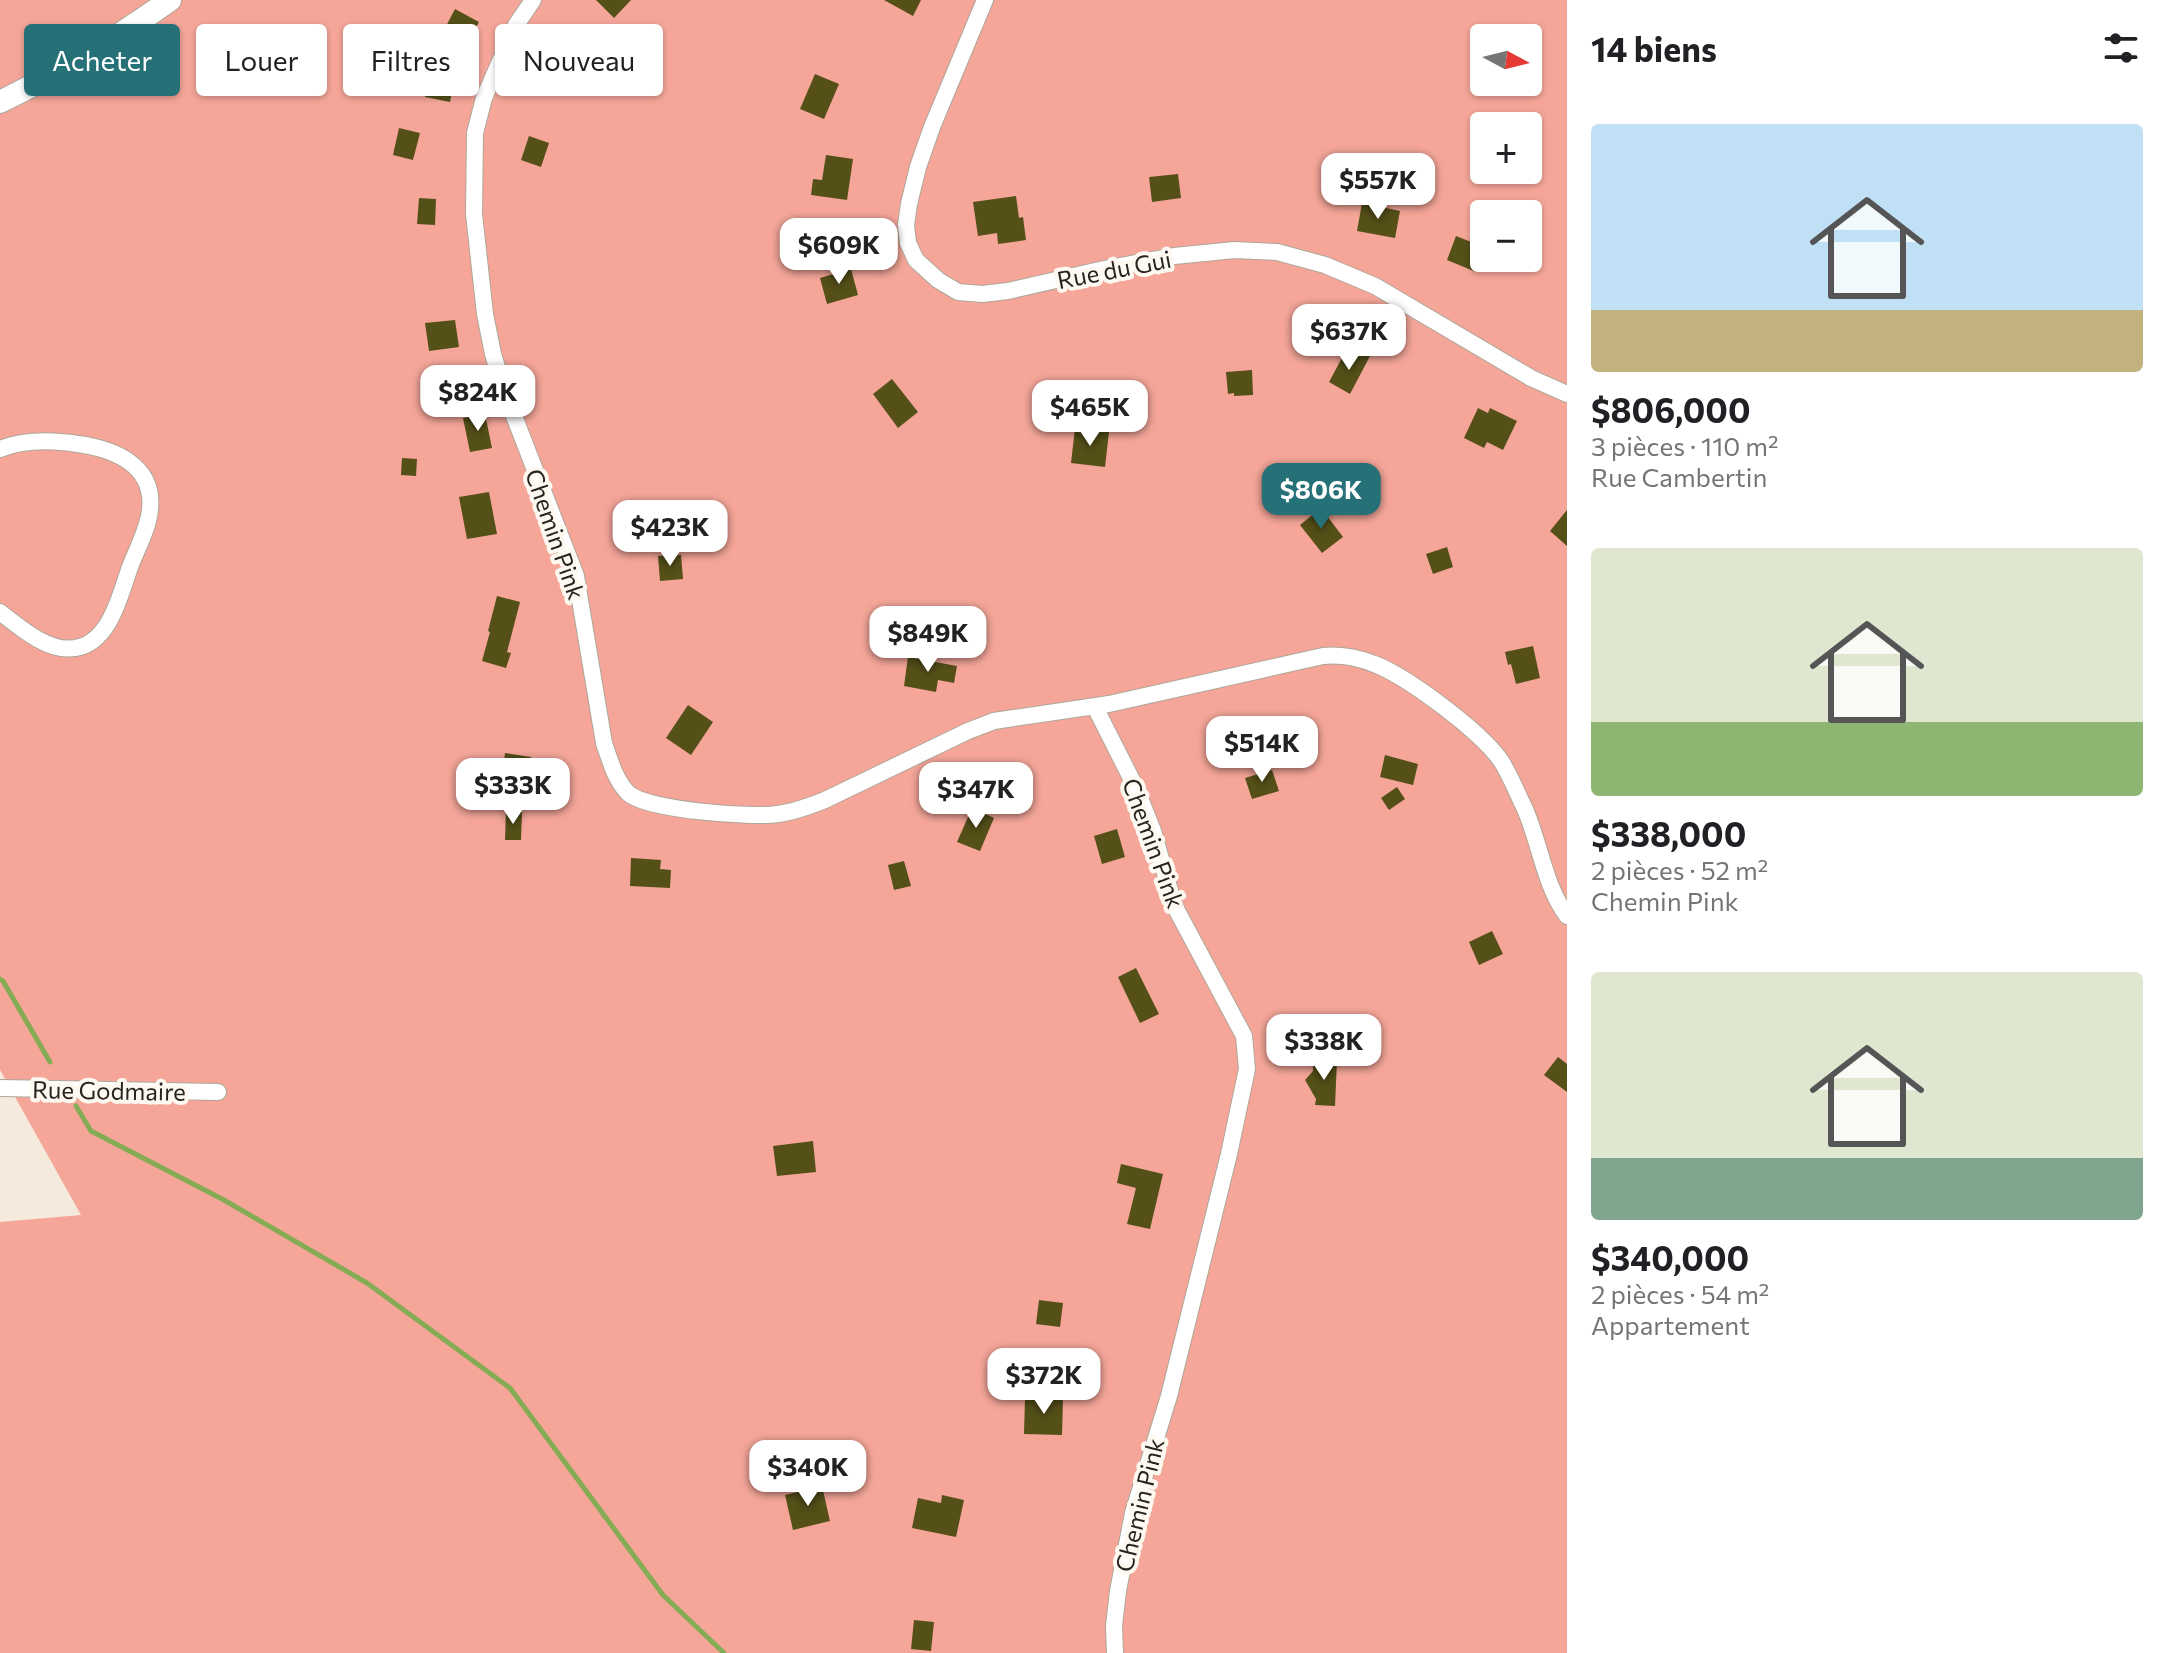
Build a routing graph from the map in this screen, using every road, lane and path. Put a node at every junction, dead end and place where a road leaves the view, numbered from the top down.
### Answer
1 (170, 0) edge
2 (533, 0) edge
3 (985, 0) edge
4 (0, 102) edge
5 (1567, 394) edge
6 (0, 449) edge
7 (0, 612) edge
8 (1095, 707) junction
9 (1567, 916) edge
10 (0, 1088) edge
11 (218, 1092) dead end
12 (1115, 1653) edge

1 - 4 main road
2 - 8 street, Chemin Pink
3 - 5 street, Rue du Gui
6 - 7 street
8 - 9 street
8 - 12 street, Chemin Pink
10 - 11 street, Rue Godmaire

